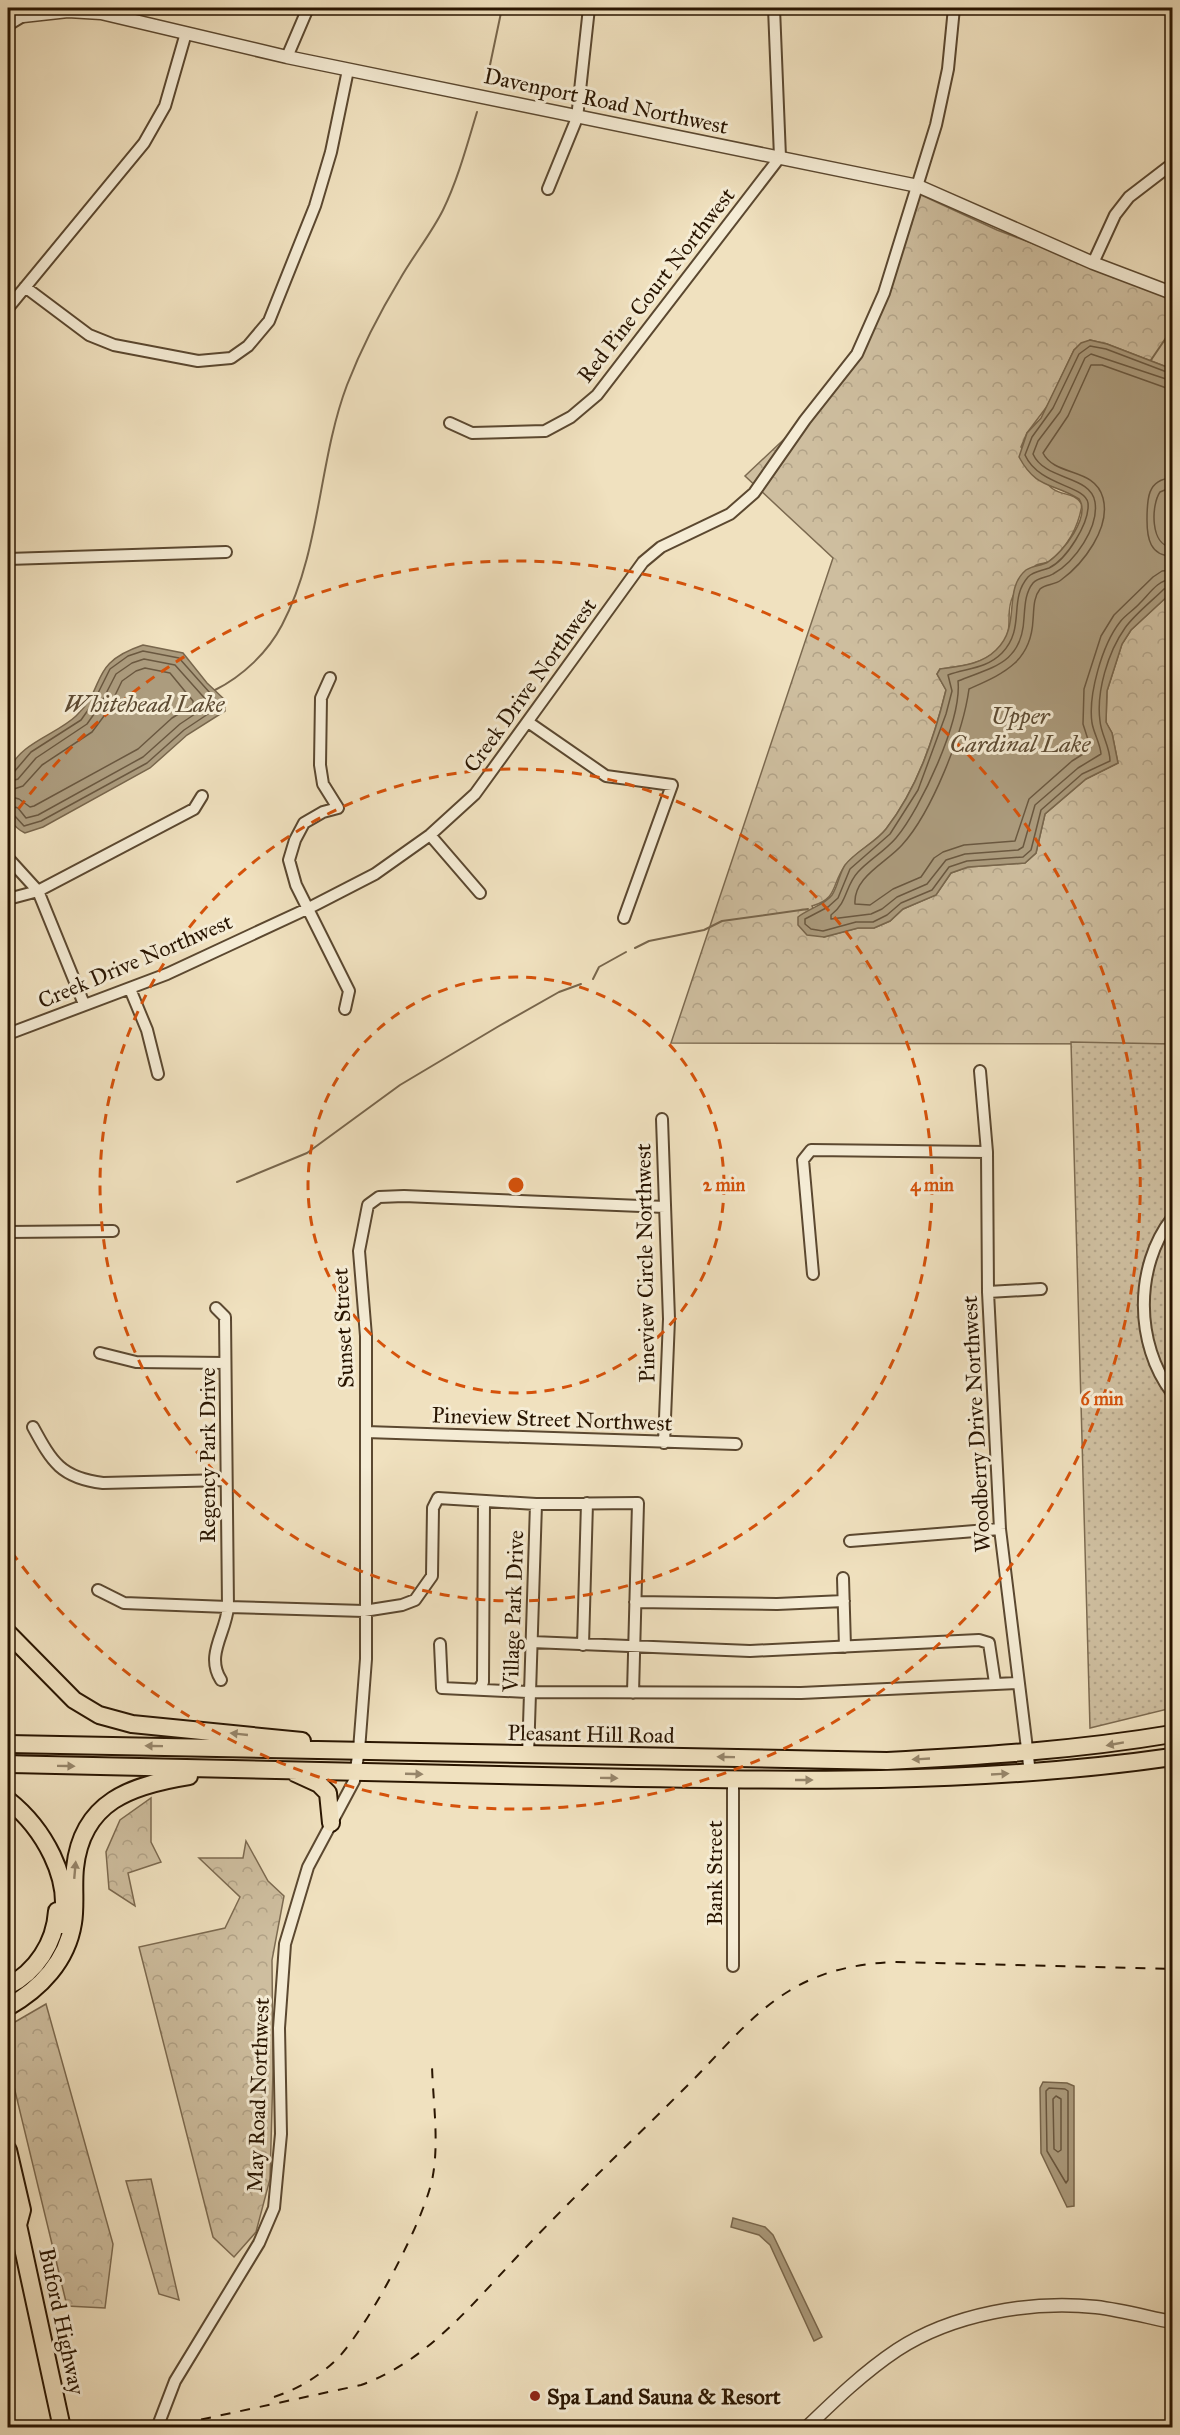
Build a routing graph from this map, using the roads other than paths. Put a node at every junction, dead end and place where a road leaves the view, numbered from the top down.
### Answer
1 (308, 8) edge
2 (589, 8) edge
3 (774, 8) edge
4 (954, 8) edge
5 (23, 12) edge
6 (8, 25) edge
7 (186, 33) junction
8 (287, 57) junction
9 (348, 70) junction
10 (577, 118) junction
11 (780, 157) junction
12 (1173, 164) edge
13 (918, 186) junction
14 (548, 189) dead end
15 (1093, 263) junction
16 (25, 287) junction
17 (1173, 292) edge
18 (8, 308) edge
19 (450, 423) dead end
20 (226, 552) dead end
21 (8, 559) edge
22 (330, 678) dead end
23 (528, 722) junction
24 (202, 796) dead end
25 (430, 835) junction
26 (8, 858) edge
27 (39, 891) junction
28 (480, 893) dead end
29 (8, 898) edge
30 (309, 908) junction
31 (624, 918) dead end
32 (130, 989) junction
33 (84, 1004) junction
34 (345, 1010) dead end
35 (8, 1034) edge
36 (980, 1071) dead end
37 (159, 1074) dead end
38 (662, 1119) dead end
39 (987, 1152) junction
40 (665, 1207) junction
41 (1173, 1218) edge
42 (113, 1231) dead end
43 (8, 1232) edge
44 (813, 1274) dead end
45 (1041, 1289) dead end
46 (988, 1292) junction
47 (216, 1308) dead end
48 (99, 1353) dead end
49 (225, 1363) junction
50 (1173, 1393) edge
51 (33, 1427) dead end
52 (366, 1432) junction
53 (664, 1443) junction
54 (736, 1444) dead end
55 (226, 1480) junction
56 (484, 1501) junction
57 (587, 1503) junction
58 (536, 1504) junction
59 (1000, 1529) junction
60 (850, 1541) dead end
61 (843, 1578) dead end
62 (98, 1590) dead end
63 (844, 1601) junction
64 (635, 1602) junction
65 (228, 1607) junction
66 (364, 1611) junction
67 (8, 1617) edge
68 (8, 1633) edge
69 (532, 1642) junction
70 (440, 1644) dead end
71 (583, 1645) junction
72 (633, 1647) junction
73 (845, 1647) junction
74 (44, 1672) junction
75 (221, 1680) dead end
76 (995, 1683) junction
77 (1017, 1683) junction
78 (480, 1688) junction
79 (530, 1692) junction
80 (633, 1693) junction
81 (1173, 1734) edge
82 (8, 1744) edge
83 (359, 1750) junction
84 (1028, 1754) junction
85 (528, 1756) junction
86 (1173, 1757) edge
87 (8, 1764) edge
88 (231, 1769) junction
89 (285, 1770) junction
90 (355, 1771) junction
91 (1029, 1773) junction
92 (733, 1780) junction
93 (8, 1800) edge
94 (331, 1823) junction
95 (60, 1878) junction
96 (734, 1966) dead end
97 (8, 1986) edge
98 (8, 1995) edge
99 (8, 2007) edge
100 (8, 2150) edge
101 (8, 2203) edge
102 (18, 2225) junction
103 (1173, 2322) edge
104 (62, 2427) edge
105 (157, 2427) edge
106 (806, 2427) edge

1 - 8 street
2 - 10 street
3 - 11 street
4 - 13 street, Creek Drive Northwest
5 - 6 street
5 - 7 street, Davenport Road Northwest
7 - 8 street, Davenport Road Northwest
7 - 16 street
8 - 9 street, Davenport Road Northwest
9 - 10 street, Davenport Road Northwest
9 - 16 street
10 - 11 street, Davenport Road Northwest
10 - 14 street
11 - 13 street, Davenport Road Northwest
11 - 19 street, Red Pine Court Northwest
12 - 15 street
13 - 15 street, Davenport Road Northwest
13 - 23 street, Creek Drive Northwest
15 - 17 street, Davenport Road Northwest
16 - 18 street
20 - 21 street
22 - 30 street
23 - 25 street, Creek Drive Northwest
23 - 31 street
24 - 27 street
25 - 28 street
25 - 30 street, Creek Drive Northwest
26 - 27 street
27 - 29 street
27 - 33 street
30 - 32 street, Creek Drive Northwest
30 - 34 street
32 - 33 street, Creek Drive Northwest
32 - 37 street
33 - 35 street, Creek Drive Northwest
36 - 39 street, Woodberry Drive Northwest
38 - 40 street, Pineview Circle Northwest
39 - 44 street
39 - 46 street, Woodberry Drive Northwest
40 - 52 street, Sunset Street
40 - 53 street, Pineview Circle Northwest
41 - 50 street
42 - 43 street
45 - 46 street
46 - 59 street, Woodberry Drive Northwest
47 - 49 street, Regency Park Drive
48 - 49 street
49 - 55 street, Regency Park Drive
51 - 55 street
52 - 53 street, Pineview Street Northwest
52 - 66 street, Sunset Street
53 - 54 street, Pineview Street Northwest
55 - 65 street, Regency Park Drive
56 - 58 street
56 - 66 street
56 - 78 street
57 - 58 street
57 - 64 street
57 - 71 street
58 - 69 street, Village Park Drive
59 - 60 street
59 - 77 street, Woodberry Drive Northwest
61 - 63 street
62 - 65 street
63 - 64 street
63 - 73 street
64 - 72 street
65 - 66 street
65 - 75 street, Regency Park Drive
66 - 83 street, Sunset Street
67 - 74 main road
68 - 74 main road
69 - 71 street
69 - 79 street, Village Park Drive
70 - 78 street
71 - 72 street
72 - 73 street
72 - 80 street
73 - 76 street
83 -> 74 main road
76 - 77 street
76 - 80 street
77 - 84 street, Woodberry Drive Northwest
78 - 79 street
79 - 80 street
79 - 85 street, Village Park Drive
81 -> 84 main road, Pleasant Hill Road
83 -> 82 main road, Pleasant Hill Road
83 - 85 main road, Pleasant Hill Road
83 - 90 street, May Road Northwest
84 -> 85 main road, Pleasant Hill Road
84 - 91 street, Woodberry Drive Northwest
86 - 91 main road, Pleasant Hill Road
87 -> 88 main road, Pleasant Hill Road
88 - 89 main road, Pleasant Hill Road
99 -> 88 main road
89 - 90 main road, Pleasant Hill Road
89 - 94 main road
90 -> 92 main road, Pleasant Hill Road
90 - 94 street, May Road Northwest
92 -> 91 main road, Pleasant Hill Road
92 - 96 street, Bank Street
93 - 95 main road
94 - 105 street, May Road Northwest
95 - 97 main road
95 - 98 main road
100 - 102 main road, Buford Highway
101 - 102 main road, Buford Highway
102 - 104 main road, Buford Highway
103 - 106 street

